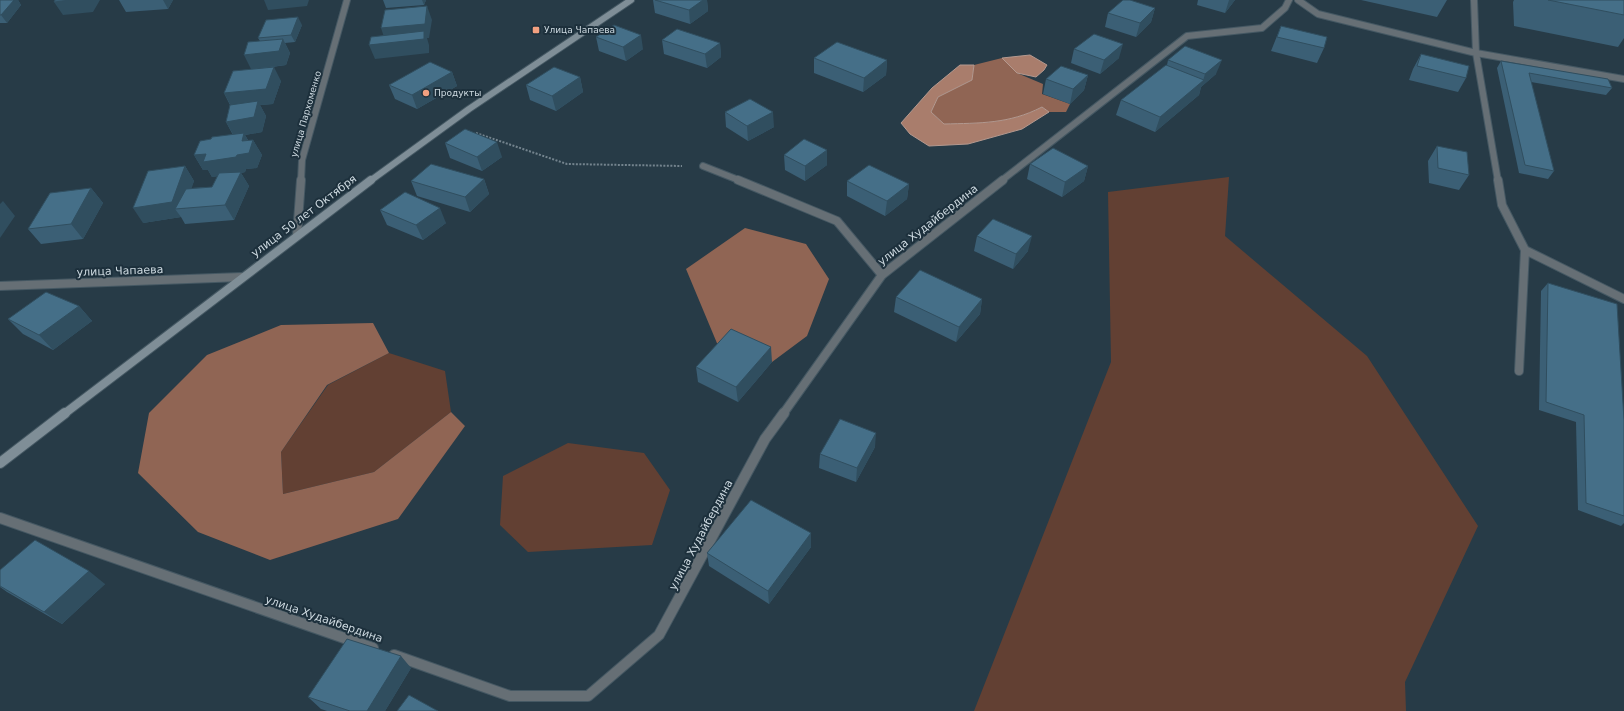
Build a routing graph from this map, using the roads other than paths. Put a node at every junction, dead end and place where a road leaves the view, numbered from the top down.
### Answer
1 (347, 0) edge
2 (631, 0) edge
3 (1289, 0) edge
4 (1298, 0) edge
5 (1474, 0) edge
6 (1476, 53) junction
7 (1624, 79) edge
8 (703, 166) road end
9 (298, 235) junction
10 (1525, 250) junction
11 (882, 275) junction
12 (242, 277) junction
13 (0, 286) edge
14 (1624, 299) edge
15 (1519, 371) dead end
16 (0, 463) edge
17 (0, 518) edge

1 - 9 street, улица Пархоменко
2 - 9 main road, улица 50 лет Октября
3 - 11 street, улица Худайбердина
4 - 6 street
5 - 6 street
6 - 7 street
6 - 10 street
8 - 11 street
9 - 12 main road, улица 50 лет Октября
10 - 14 street
10 - 15 street
11 - 17 street, улица Худайбердина
12 - 13 street, улица Чапаева
12 - 16 main road, улица 50 лет Октября

